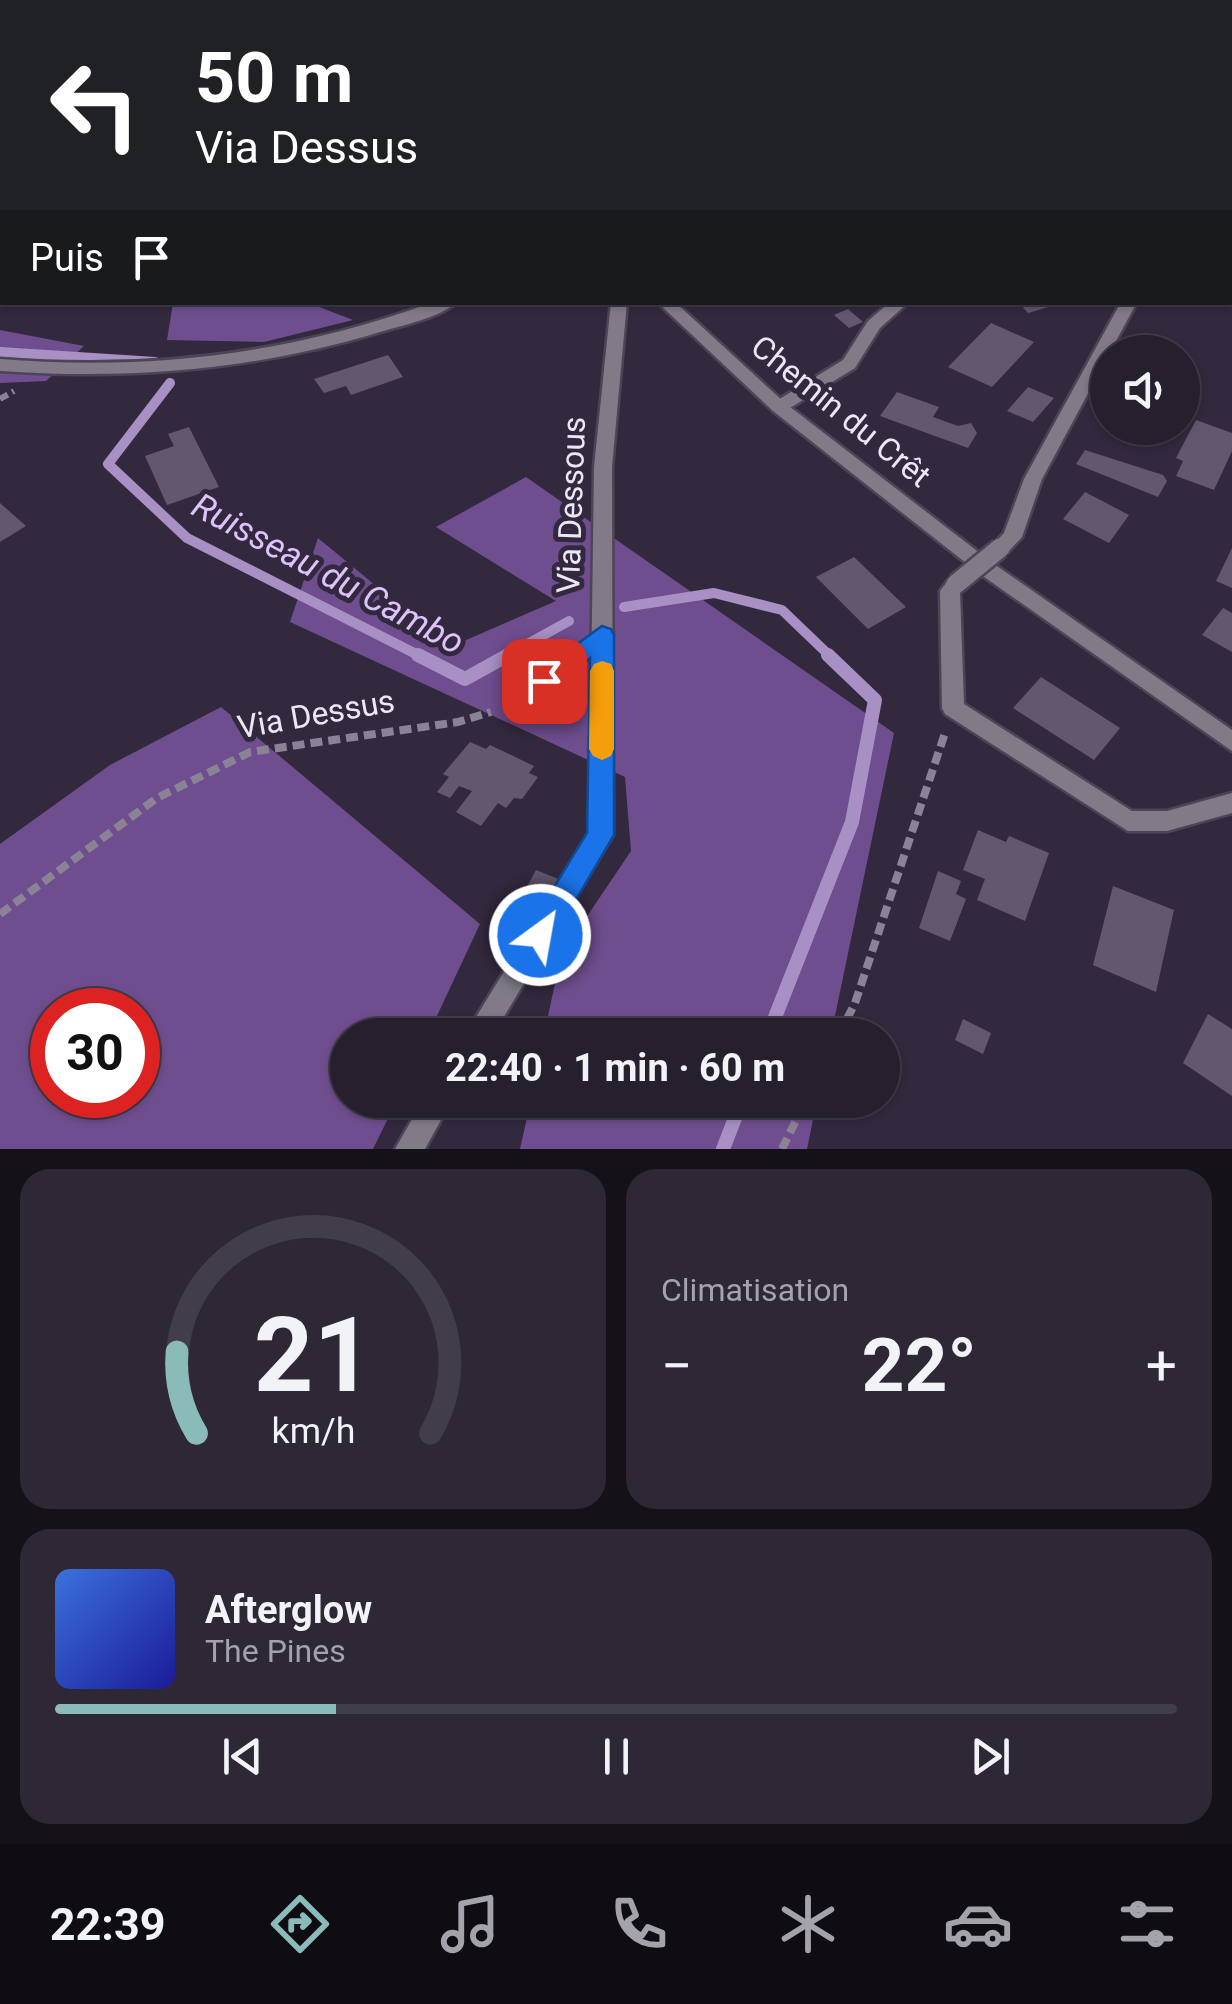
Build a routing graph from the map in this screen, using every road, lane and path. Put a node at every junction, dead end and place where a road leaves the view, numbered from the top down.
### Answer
1 (443, 305) edge
2 (619, 305) edge
3 (668, 305) edge
4 (897, 305) edge
5 (1127, 305) edge
6 (0, 366) edge
7 (779, 406) junction
8 (602, 635) junction
9 (515, 704) joint
10 (953, 708) junction
11 (1232, 742) edge
12 (1232, 804) edge
13 (0, 914) edge
14 (488, 1018) edge
15 (848, 1018) edge
16 (427, 1118) edge
17 (797, 1118) edge
18 (409, 1149) edge
19 (782, 1149) edge

1 - 6 street
2 - 8 street, Via Dessous
3 - 7 street, Chemin du Crêt
4 - 7 street
5 - 10 street, bridge
7 - 11 street, Chemin du Crêt
8 - 9 street
8 - 14 street, Via Dessous
9 - 13 path, Via Dessus
10 - 12 street
10 - 15 path
16 - 18 street
17 - 19 path

